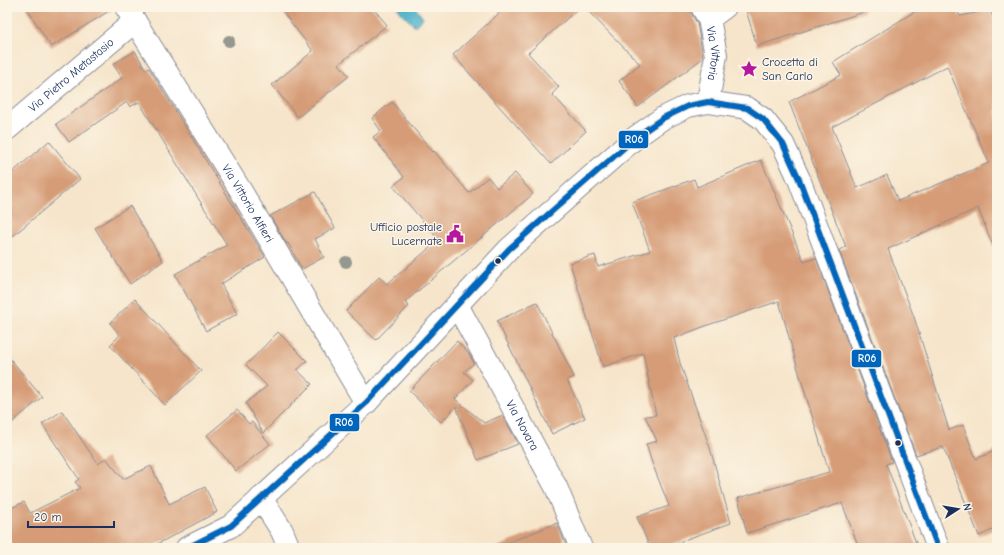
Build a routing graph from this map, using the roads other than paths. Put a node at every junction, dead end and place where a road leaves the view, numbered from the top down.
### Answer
1 (719, 10) edge
2 (130, 14) edge
3 (708, 102) junction
4 (7, 129) edge
5 (457, 306) junction
6 (366, 403) junction
7 (261, 498) junction
8 (187, 548) edge
9 (289, 548) edge
10 (582, 548) edge
11 (938, 548) edge

1 - 3 street, Via Vittoria
2 - 4 street, Via Pietro Metastasio
2 - 6 street, Via Vittorio Alfieri
3 - 5 street
3 - 11 street
5 - 6 street
5 - 10 street, Via Novara
6 - 7 street
7 - 8 street
7 - 9 street

